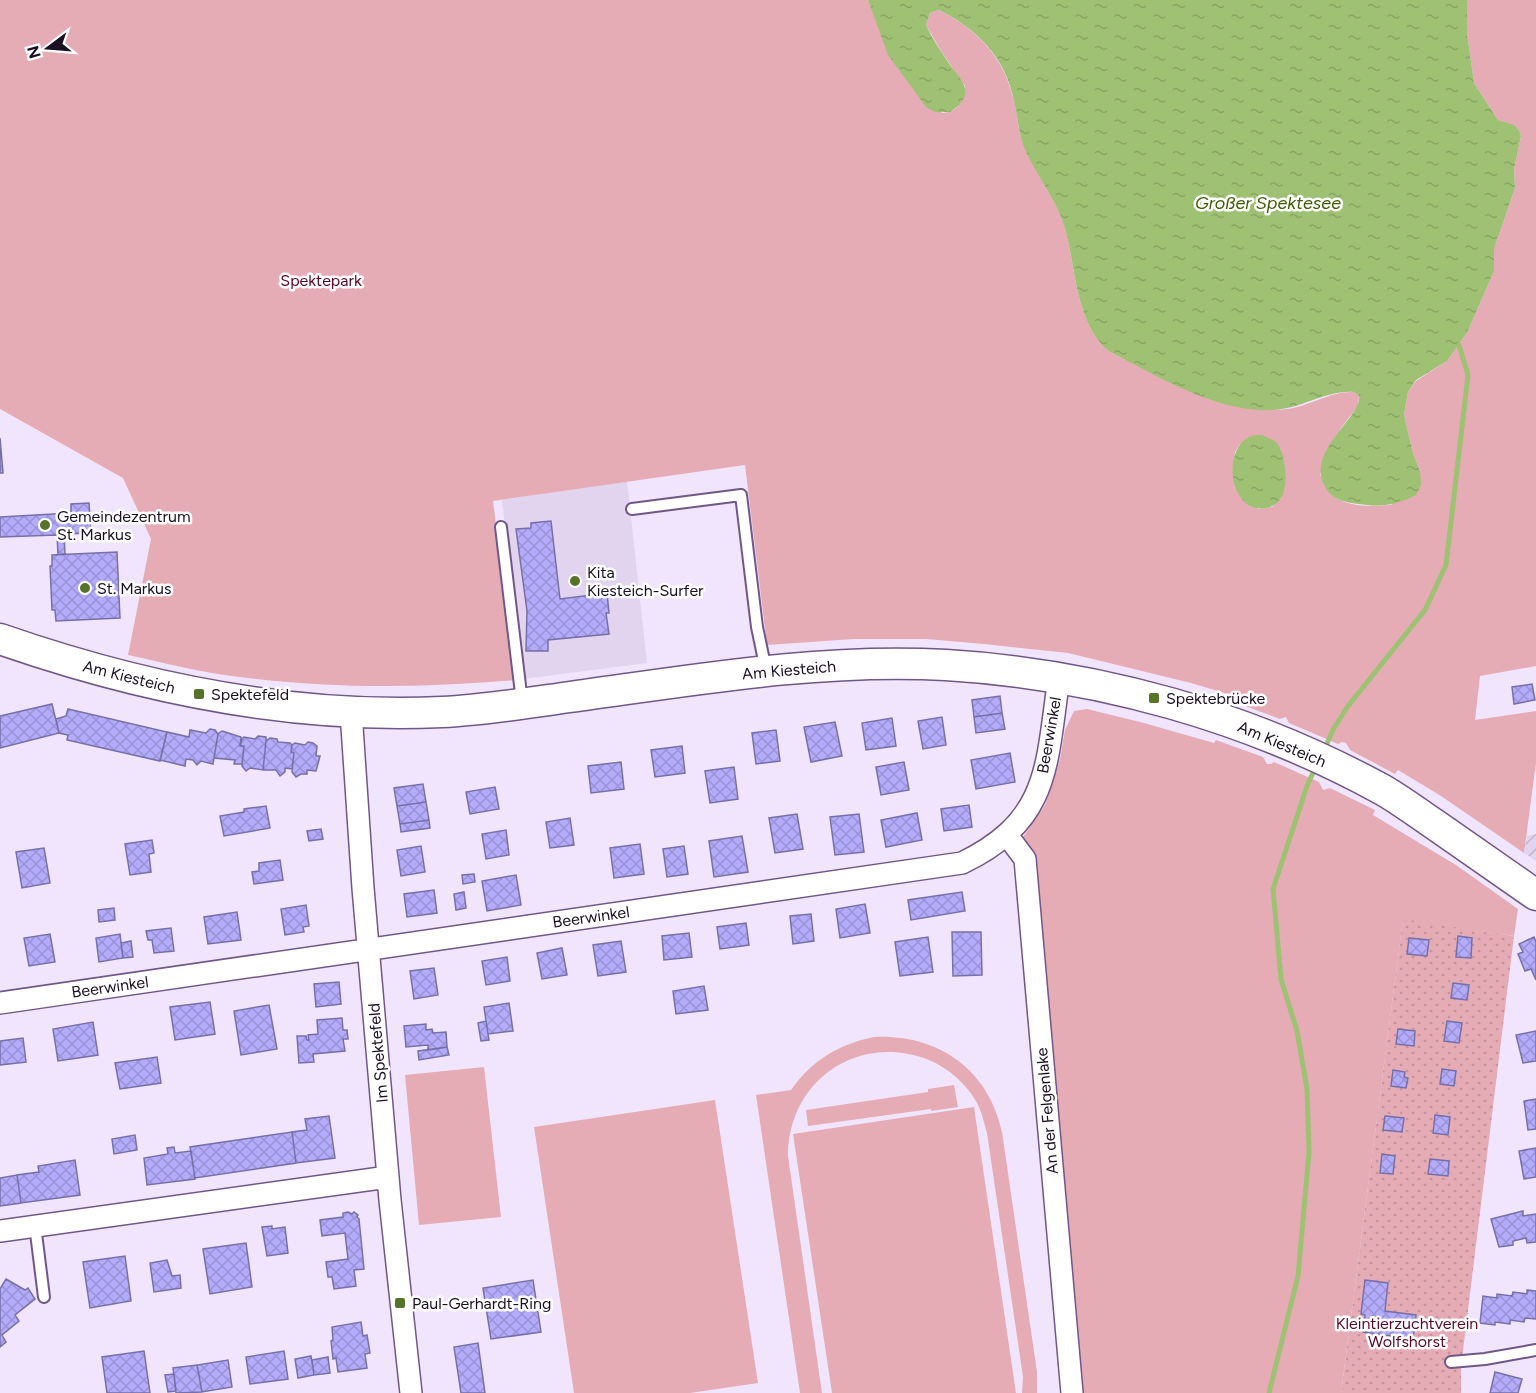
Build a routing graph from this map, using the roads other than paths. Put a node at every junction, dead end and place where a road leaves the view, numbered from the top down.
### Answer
1 (632, 509) dead end
2 (501, 526) dead end
3 (0, 639) edge
4 (766, 671) junction
5 (1059, 678) junction
6 (523, 704) junction
7 (351, 712) junction
8 (1007, 835) junction
9 (1536, 895) edge
10 (369, 949) junction
11 (0, 1003) edge
12 (388, 1177) junction
13 (35, 1225) junction
14 (0, 1231) edge
15 (44, 1297) dead end
16 (1536, 1350) edge
17 (1451, 1362) dead end
18 (409, 1393) edge
19 (1072, 1393) edge

1 - 4 lane
2 - 6 lane
3 - 7 street, Am Kiesteich
4 - 5 street, Am Kiesteich
4 - 6 street, Am Kiesteich
5 - 8 street, Beerwinkel
5 - 9 street, Am Kiesteich
6 - 7 street, Am Kiesteich
7 - 10 street, Im Spektefeld
8 - 10 street, Beerwinkel
8 - 19 street, An der Felgenlake
10 - 11 street, Beerwinkel
10 - 12 street, Im Spektefeld
12 - 13 street
12 - 18 street, Im Spektefeld
13 - 14 street
13 - 15 lane
16 - 17 lane

